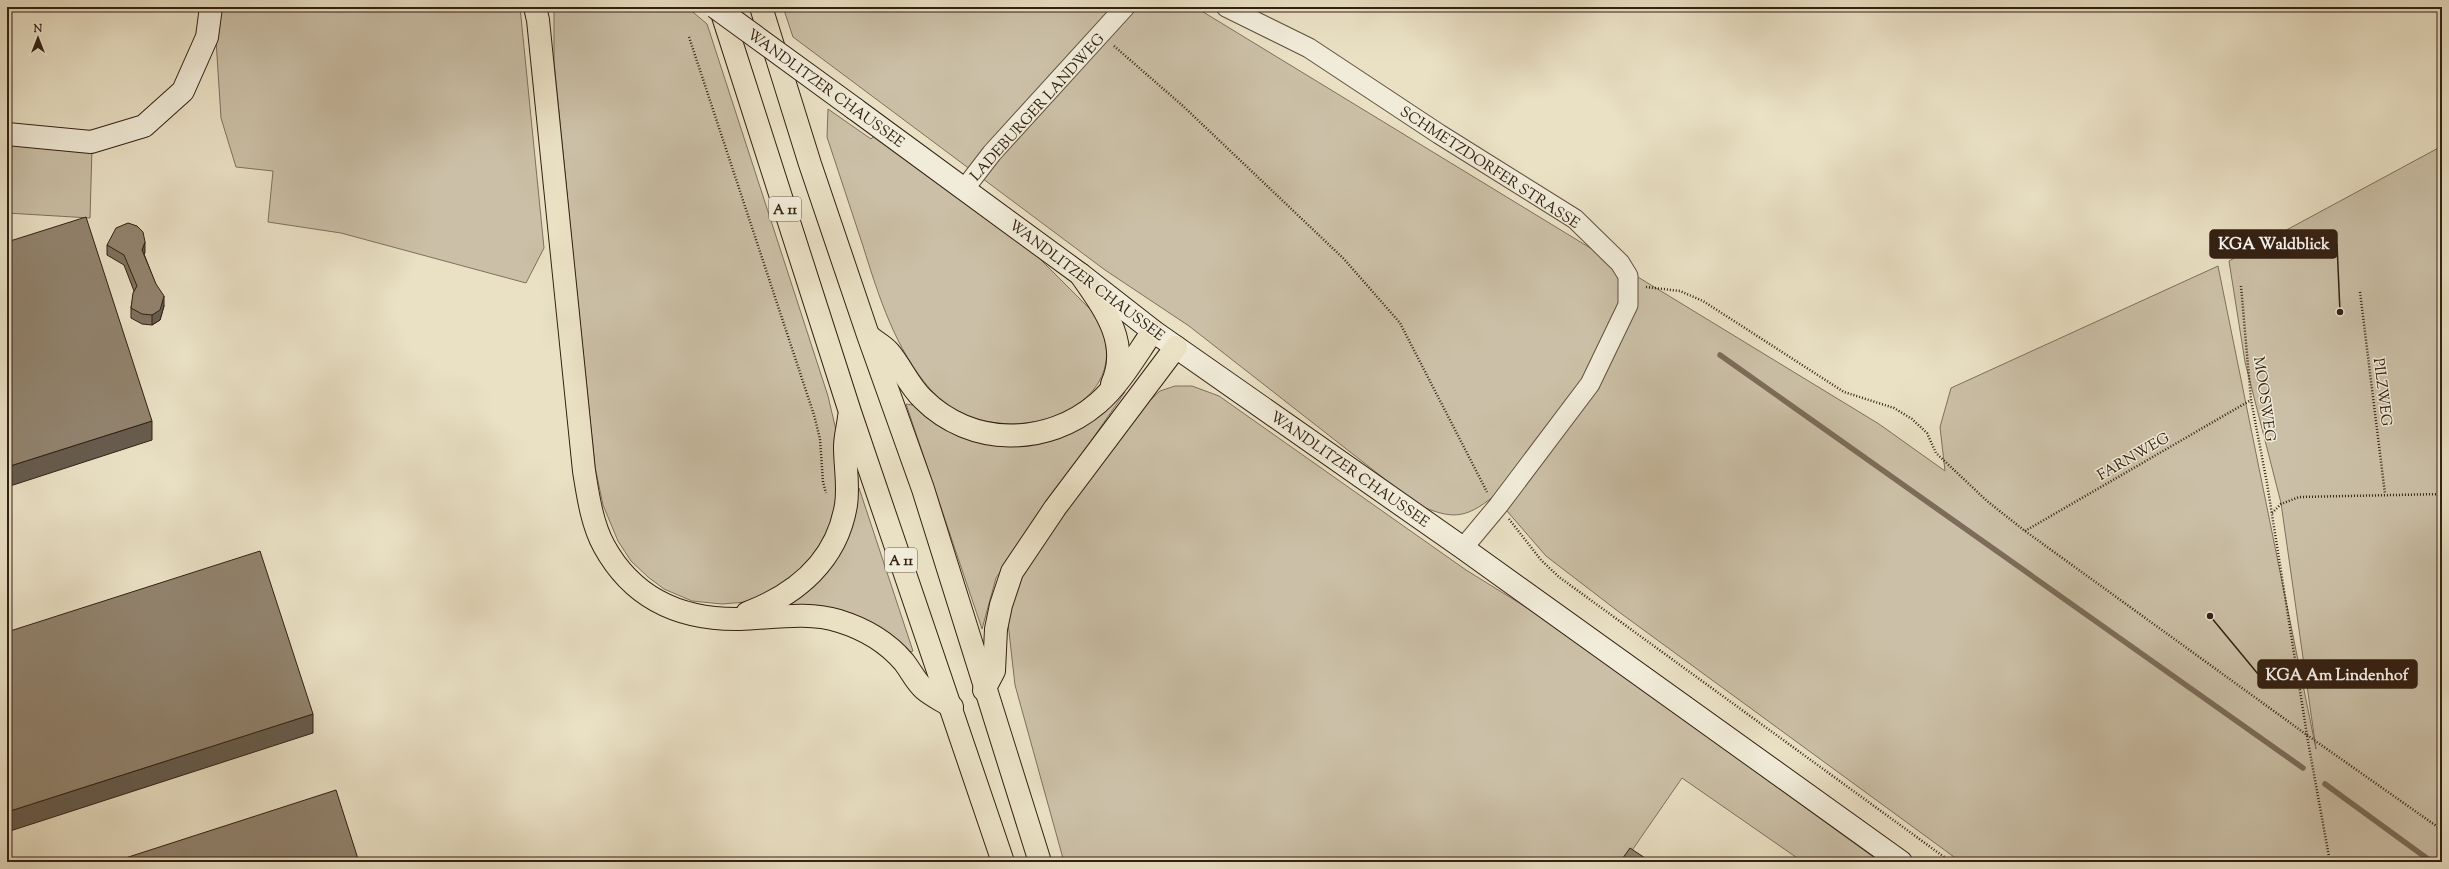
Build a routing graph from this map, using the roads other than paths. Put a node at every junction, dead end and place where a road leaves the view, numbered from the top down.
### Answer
1 (210, 7) edge
2 (715, 7) edge
3 (720, 7) edge
4 (761, 7) edge
5 (1125, 7) edge
6 (1226, 7) edge
7 (538, 11) edge
8 (7, 134) edge
9 (964, 188) junction
10 (1080, 274) junction
11 (1154, 331) junction
12 (868, 335) junction
13 (1176, 347) junction
14 (1107, 395) junction
15 (850, 412) junction
16 (1463, 548) junction
17 (731, 619) junction
18 (984, 690) junction
19 (952, 707) junction
20 (1003, 862) edge
21 (1040, 862) edge
22 (1900, 862) edge

1 - 8 main road
2 - 9 main road, WANDLITZER CHAUSSEE, bridge
3 - 15 highway, A 11
4 - 12 highway, A 11
5 - 9 street, LADEBURGER LANDWEG
6 - 16 street, SCHMETZDORFER STRASSE
7 - 17 highway
9 - 10 main road, WANDLITZER CHAUSSEE
10 - 11 main road, WANDLITZER CHAUSSEE
10 - 14 highway
11 - 13 main road, WANDLITZER CHAUSSEE
11 - 14 highway
12 - 14 highway
12 - 18 highway, A 11
13 - 16 main road, WANDLITZER CHAUSSEE
13 - 18 highway
15 - 17 highway
15 - 19 highway, A 11
16 - 22 main road, WANDLITZER CHAUSSEE
17 - 19 highway
18 - 21 highway, A 11
19 - 20 highway, A 11

